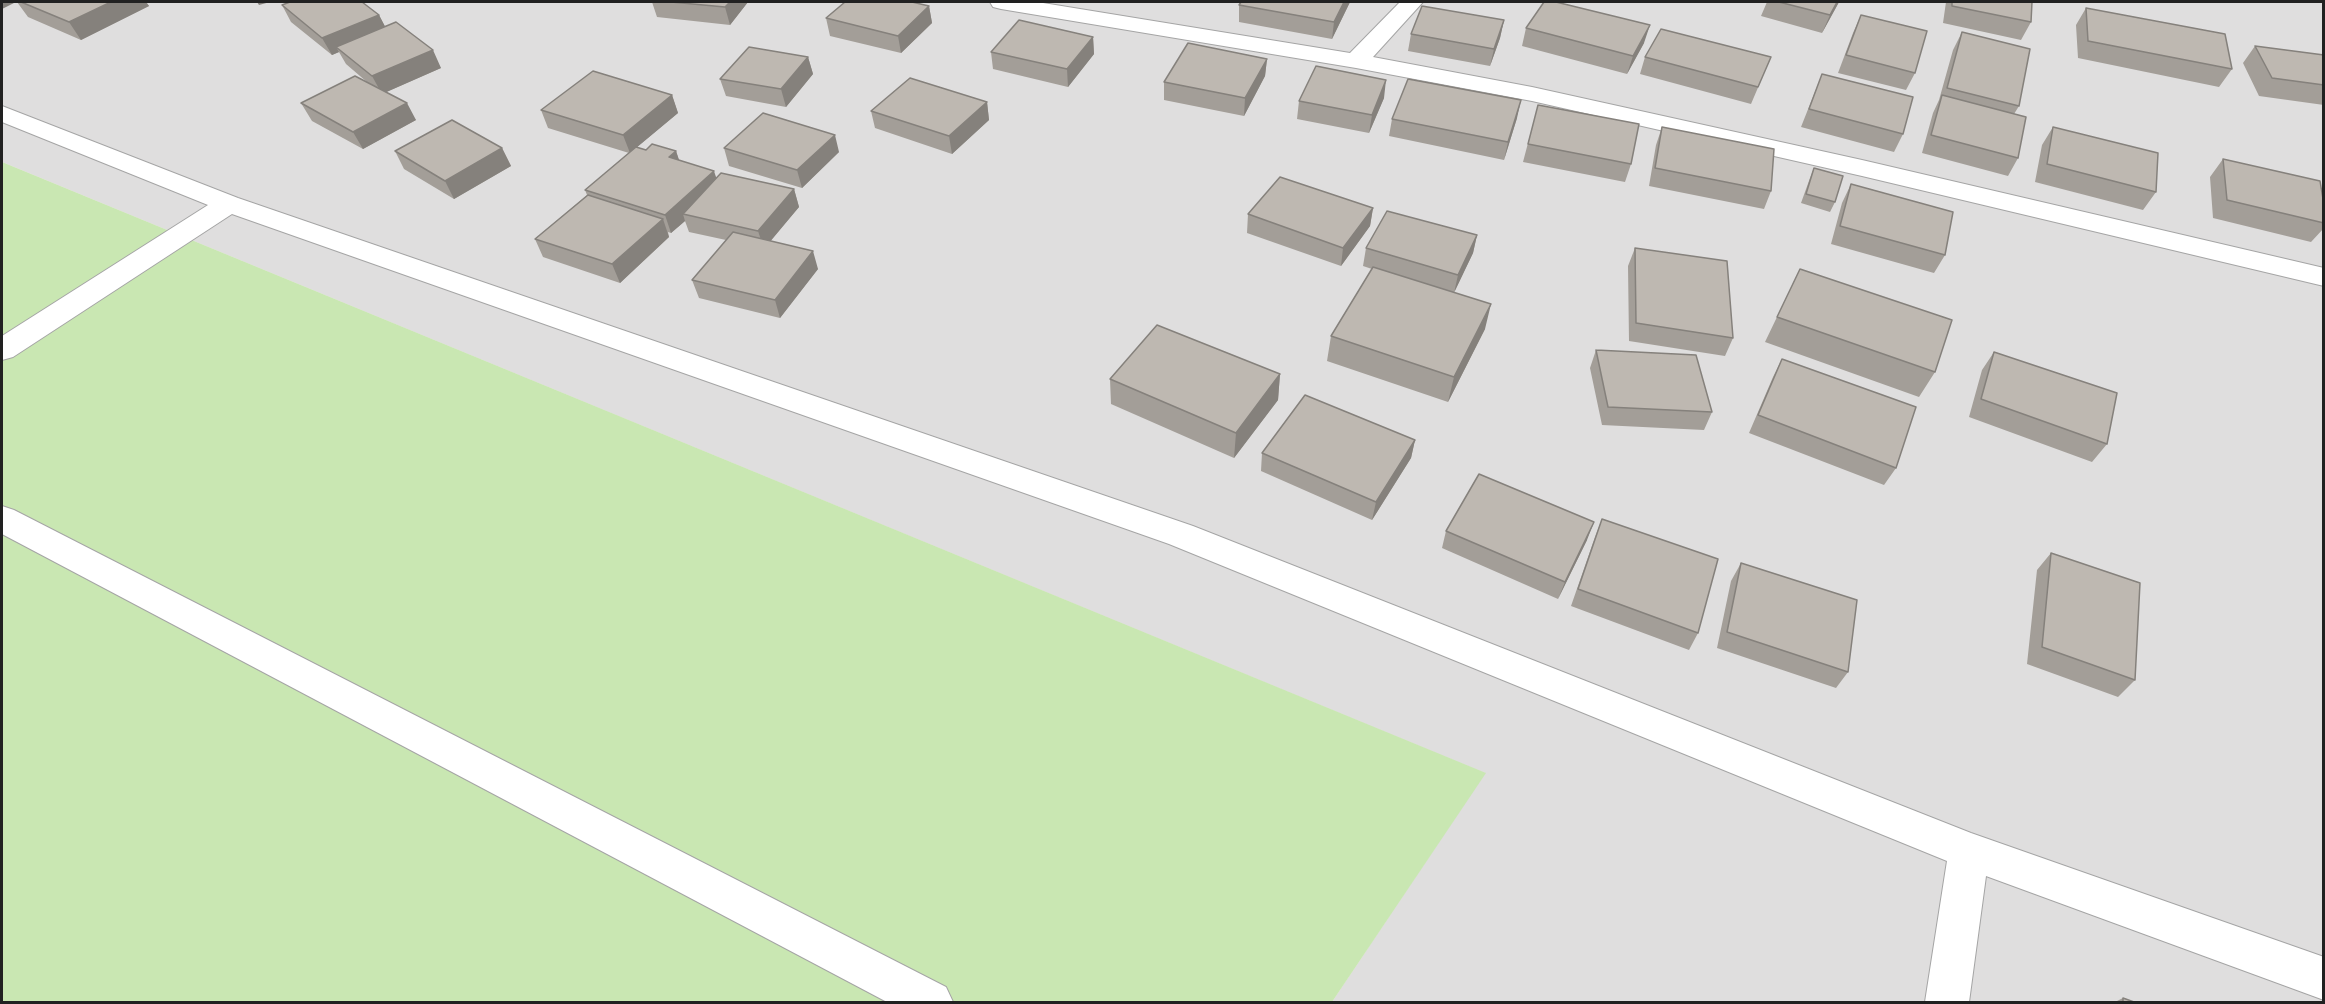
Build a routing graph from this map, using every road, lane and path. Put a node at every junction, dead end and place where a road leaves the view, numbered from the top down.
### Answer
1 (1001, 2) edge
2 (1412, 2) edge
3 (1356, 61) junction
4 (2, 113) edge
5 (229, 204) junction
6 (2324, 277) edge
7 (2, 350) edge
8 (2, 519) edge
9 (1969, 851) junction
10 (2324, 979) edge
11 (930, 1002) edge
12 (1947, 1002) edge

1 - 3 street
2 - 3 street
3 - 6 street
4 - 5 street
5 - 7 street
5 - 9 street
8 - 11 street
9 - 10 street
9 - 12 street

